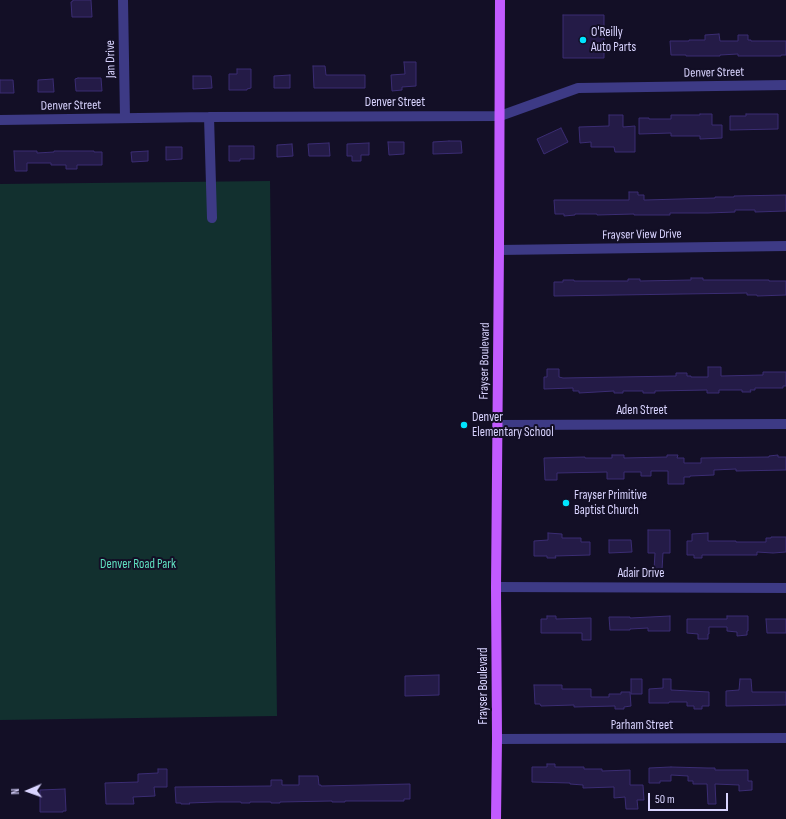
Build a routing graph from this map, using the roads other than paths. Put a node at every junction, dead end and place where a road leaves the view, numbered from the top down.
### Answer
1 (123, 0) edge
2 (500, 0) edge
3 (786, 85) edge
4 (500, 116) junction
5 (210, 117) junction
6 (125, 118) junction
7 (0, 120) edge
8 (212, 218) dead end
9 (786, 246) edge
10 (499, 250) junction
11 (786, 424) edge
12 (498, 425) junction
13 (496, 587) junction
14 (786, 588) edge
15 (786, 738) edge
16 (497, 739) junction
17 (496, 819) edge

1 - 6 street, Jan Drive
2 - 4 main road, Frayser Boulevard
3 - 4 street, Denver Street
4 - 5 street, Denver Street
4 - 10 main road, Frayser Boulevard
5 - 6 street, Denver Street
5 - 8 street
6 - 7 street, Denver Street
9 - 10 street, Frayser View Drive
10 - 12 main road, Frayser Boulevard
11 - 12 street, Aden Street
12 - 13 main road, Frayser Boulevard
13 - 14 street, Adair Drive
13 - 16 main road, Frayser Boulevard
15 - 16 street, Parham Street
16 - 17 main road, Frayser Boulevard

